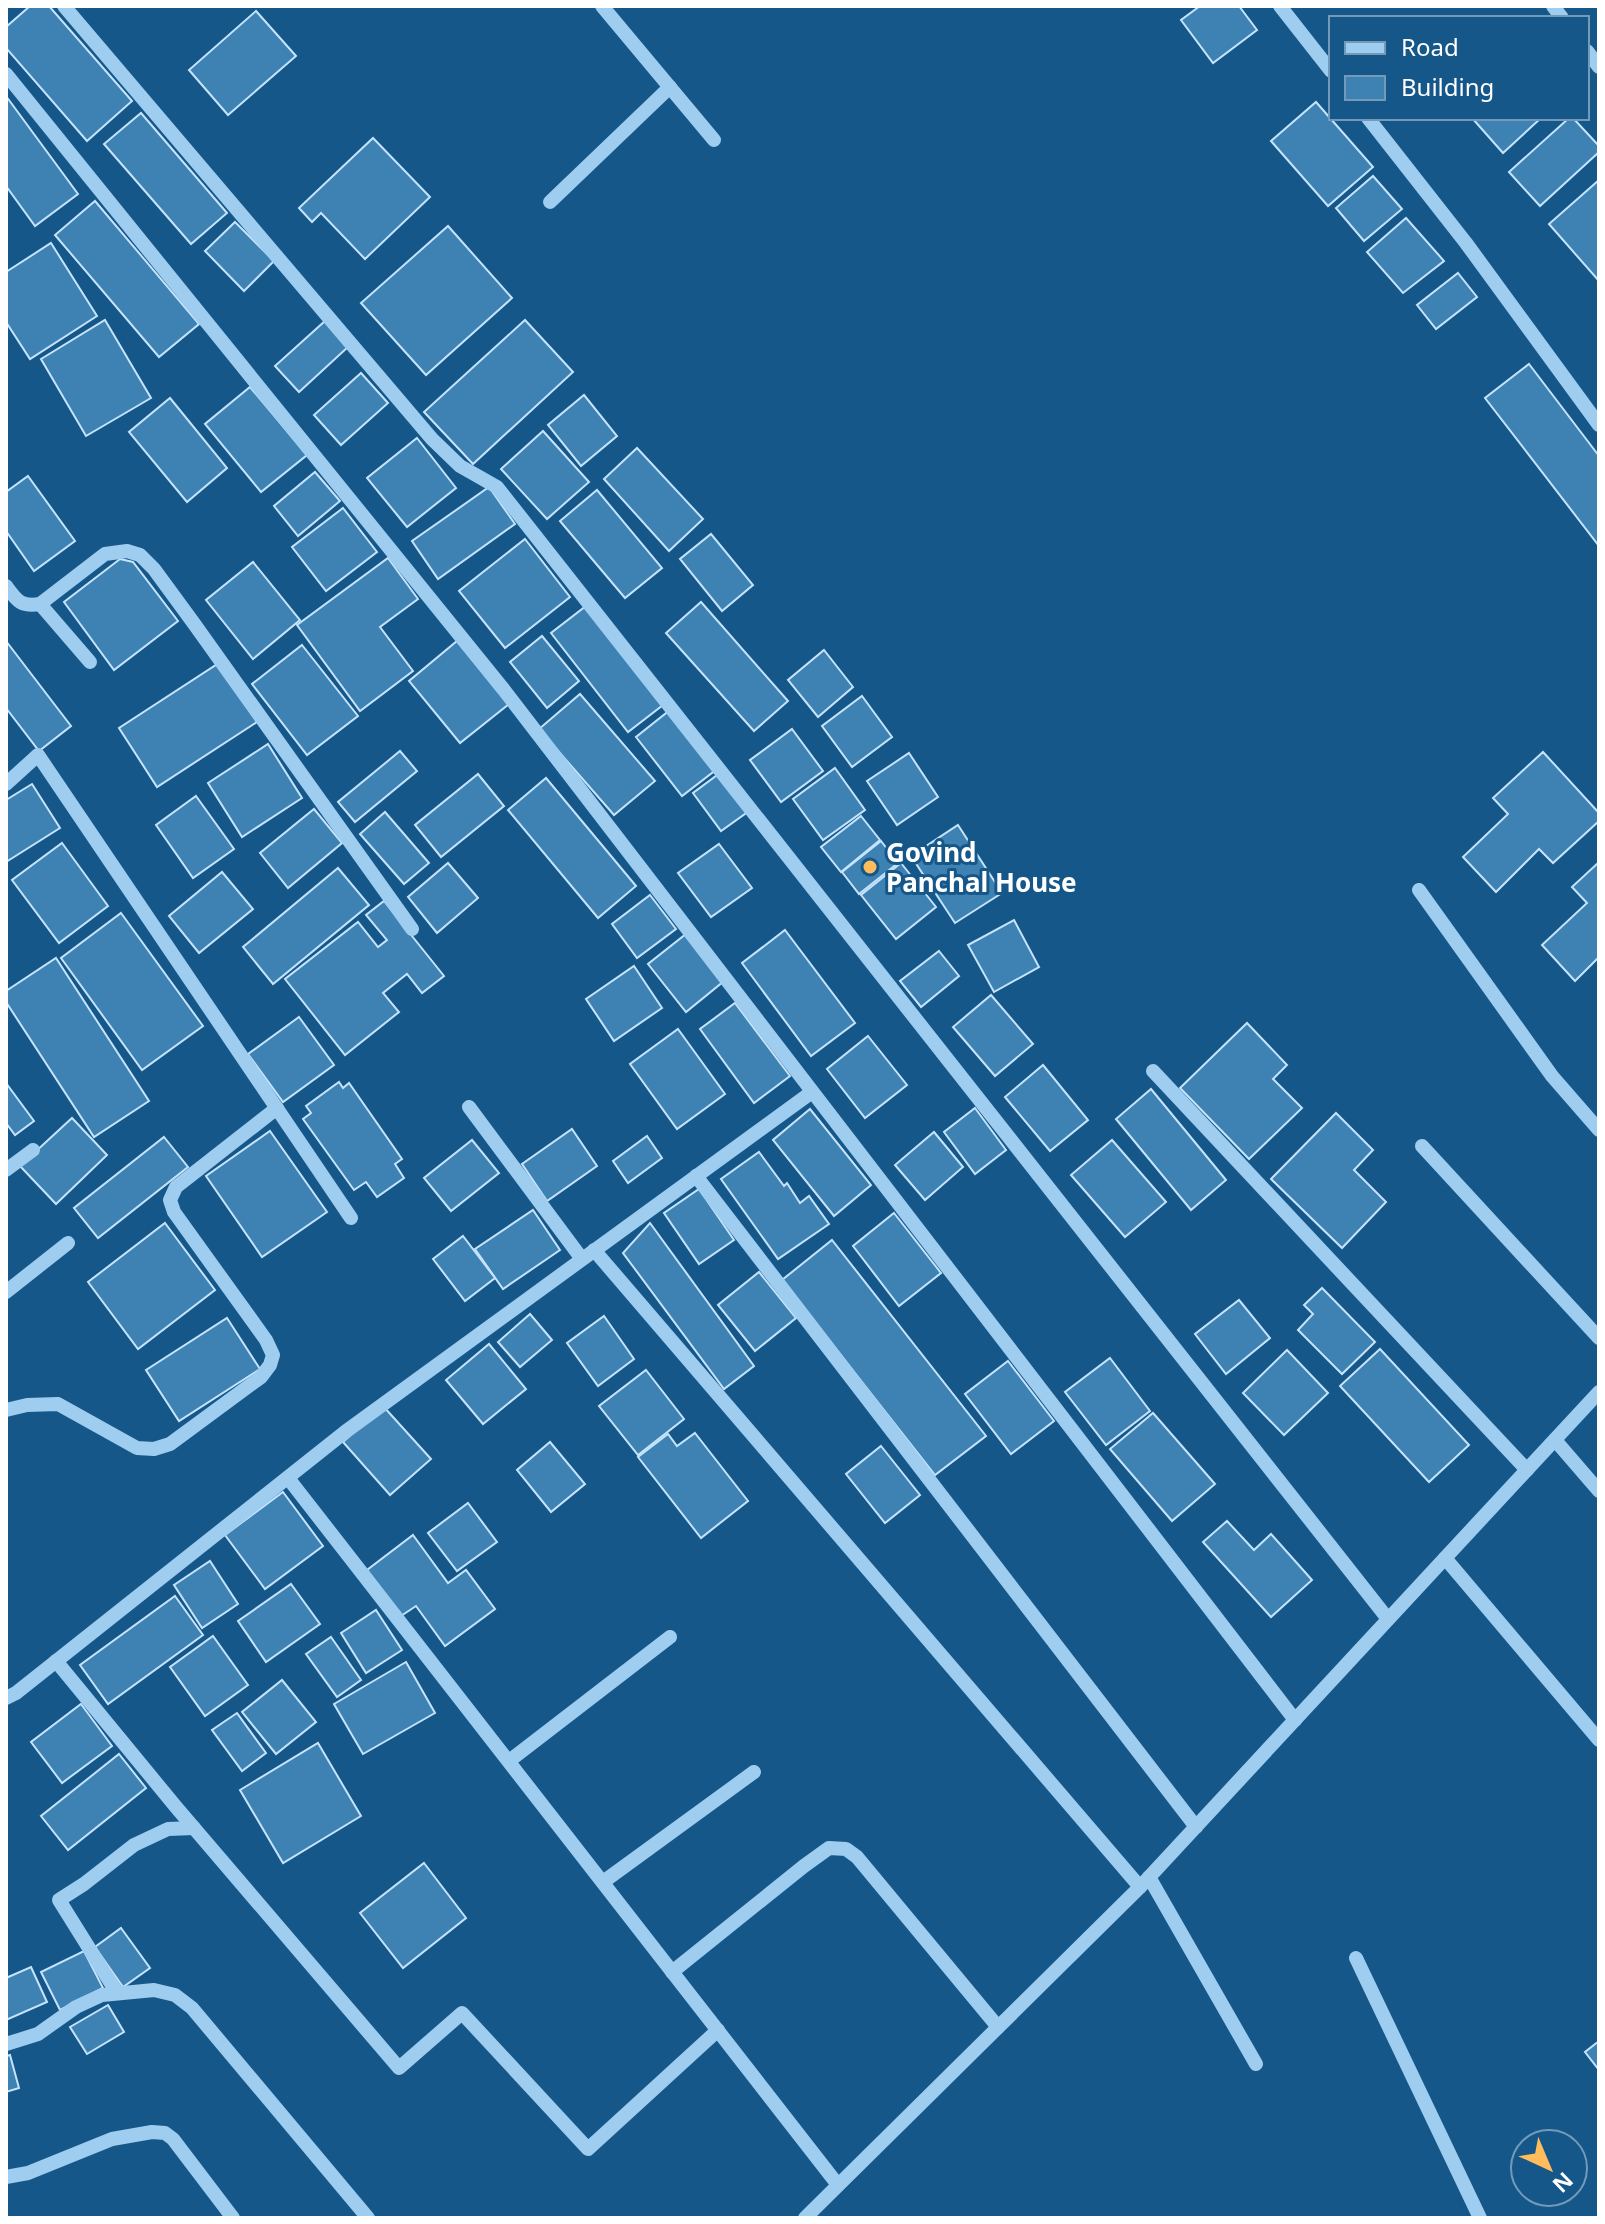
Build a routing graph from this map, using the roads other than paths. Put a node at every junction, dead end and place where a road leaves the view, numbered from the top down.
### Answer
1 (64, 6) edge
2 (602, 6) edge
3 (1280, 6) edge
4 (1329, 68) edge
5 (6, 74) edge
6 (670, 87) junction
7 (1370, 120) edge
8 (714, 140) dead end
9 (550, 202) dead end
10 (1599, 425) edge
11 (6, 586) edge
12 (40, 604) junction
13 (90, 662) dead end
14 (6, 784) edge
15 (1419, 890) dead end
16 (412, 929) dead end
17 (1153, 1071) dead end
18 (812, 1092) junction
19 (469, 1107) dead end
20 (277, 1108) junction
21 (1599, 1130) edge
22 (1422, 1146) dead end
23 (33, 1150) dead end
24 (6, 1170) edge
25 (696, 1176) junction
26 (351, 1218) dead end
27 (68, 1243) dead end
28 (588, 1254) junction
29 (6, 1292) edge
30 (1599, 1338) edge
31 (1599, 1392) edge
32 (6, 1410) edge
33 (1555, 1440) junction
34 (1527, 1470) junction
35 (288, 1478) junction
36 (1599, 1491) edge
37 (1445, 1558) junction
38 (1388, 1619) junction
39 (670, 1637) dead end
40 (56, 1661) junction
41 (6, 1698) edge
42 (1295, 1720) junction
43 (1599, 1740) edge
44 (509, 1761) junction
45 (754, 1772) dead end
46 (1196, 1827) junction
47 (194, 1828) junction
48 (603, 1882) junction
49 (1144, 1882) junction
50 (1356, 1958) dead end
51 (672, 1972) junction
52 (117, 1993) junction
53 (998, 2027) junction
54 (718, 2030) junction
55 (6, 2044) edge
56 (1256, 2064) dead end
57 (6, 2177) edge
58 (838, 2185) junction
59 (233, 2218) edge
60 (368, 2218) edge
61 (805, 2218) edge
62 (1480, 2218) edge

1 - 38 street
2 - 6 street
3 - 4 street
5 - 18 street
6 - 8 street
6 - 9 street
7 - 10 street
11 - 12 street
12 - 13 street
12 - 16 street
14 - 20 street
15 - 21 street
17 - 34 street
18 - 25 street
18 - 42 street
19 - 28 street
20 - 26 street
20 - 32 street
22 - 30 street
23 - 24 street
25 - 28 street
25 - 46 street
27 - 29 street
28 - 35 street
28 - 49 street
31 - 33 street
33 - 34 street
33 - 36 street
34 - 37 street
35 - 40 street
35 - 44 street
37 - 38 street
37 - 43 street
38 - 42 street
39 - 44 street
40 - 41 street
40 - 47 street
42 - 46 street
44 - 48 street
45 - 48 street
46 - 49 street
47 - 52 street
47 - 54 street
48 - 51 street
49 - 53 street
49 - 56 street
50 - 62 street
51 - 53 street
51 - 54 street
52 - 55 street
52 - 60 street
53 - 58 street
54 - 58 street
57 - 59 street
58 - 61 street

